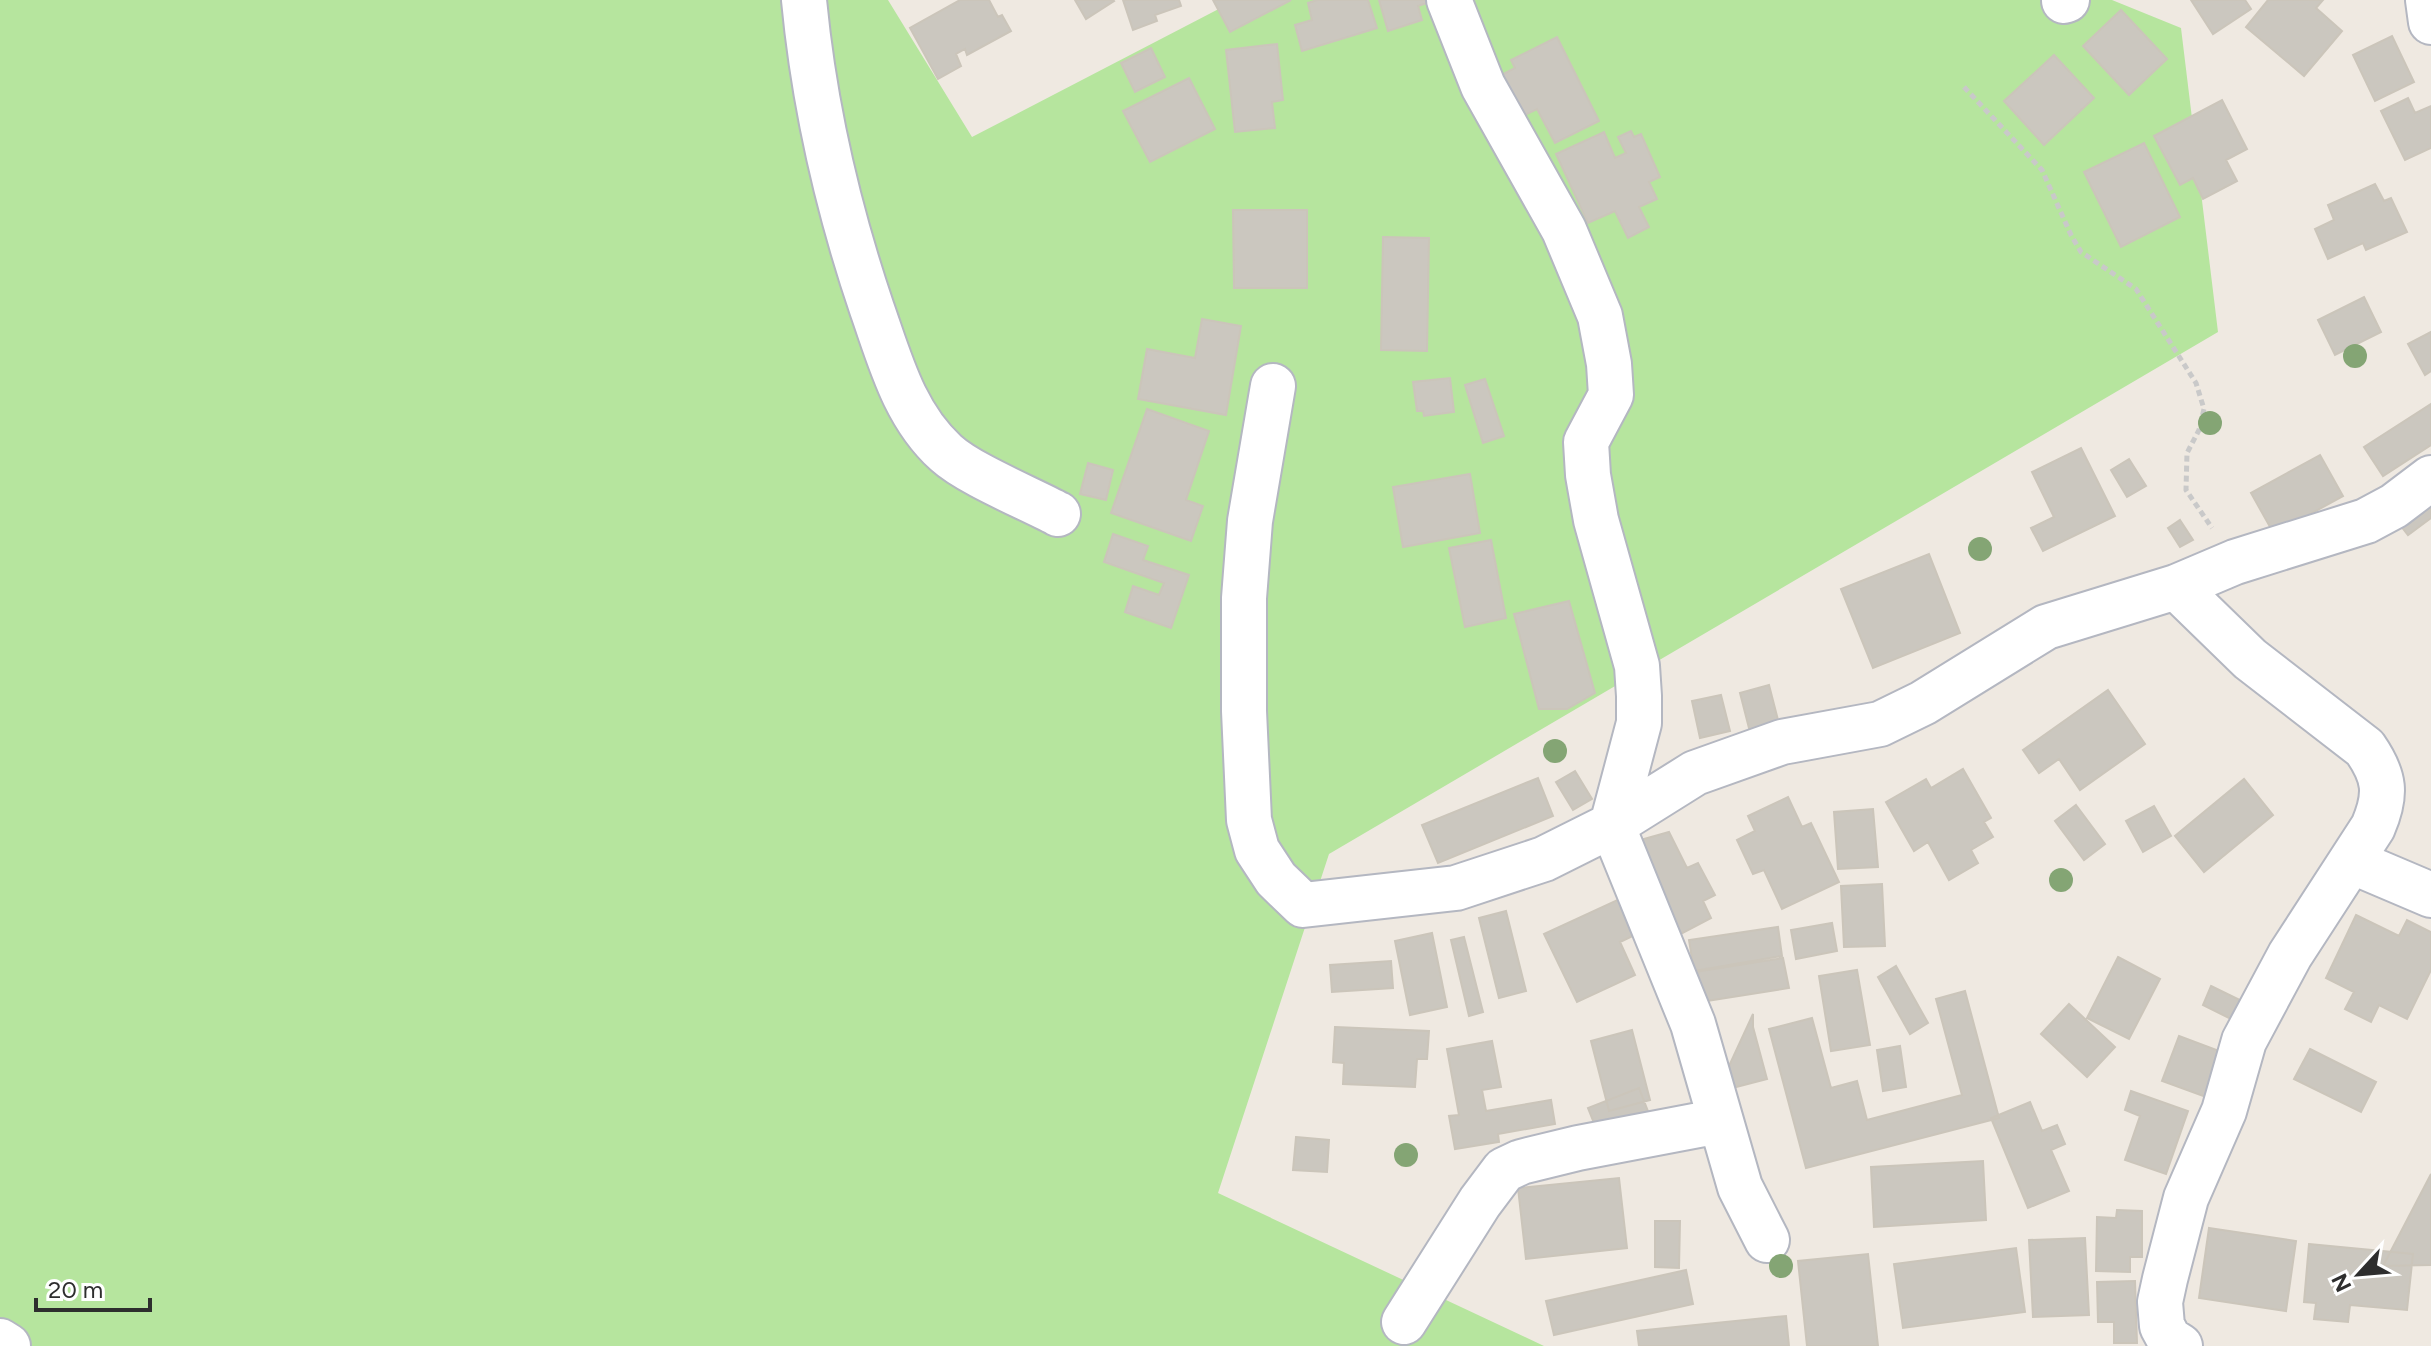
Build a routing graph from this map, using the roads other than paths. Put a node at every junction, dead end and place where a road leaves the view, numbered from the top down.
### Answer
1 (804, 0) edge
2 (1449, 0) edge
3 (2428, 0) edge
4 (2431, 22) edge
5 (1273, 386) dead end
6 (2431, 478) edge
7 (1058, 514) dead end
8 (2176, 587) junction
9 (1612, 825) junction
10 (2351, 861) junction
11 (2431, 895) edge
12 (1720, 1121) junction
13 (1767, 1240) dead end
14 (1404, 1322) dead end
15 (0, 1341) edge
16 (8, 1346) edge
17 (2180, 1346) edge

1 - 7 street
2 - 9 street
3 - 4 street
5 - 9 street
6 - 8 street
8 - 9 street
8 - 10 street
9 - 12 street
10 - 11 street
10 - 17 street
12 - 13 street
12 - 14 street
15 - 16 street

